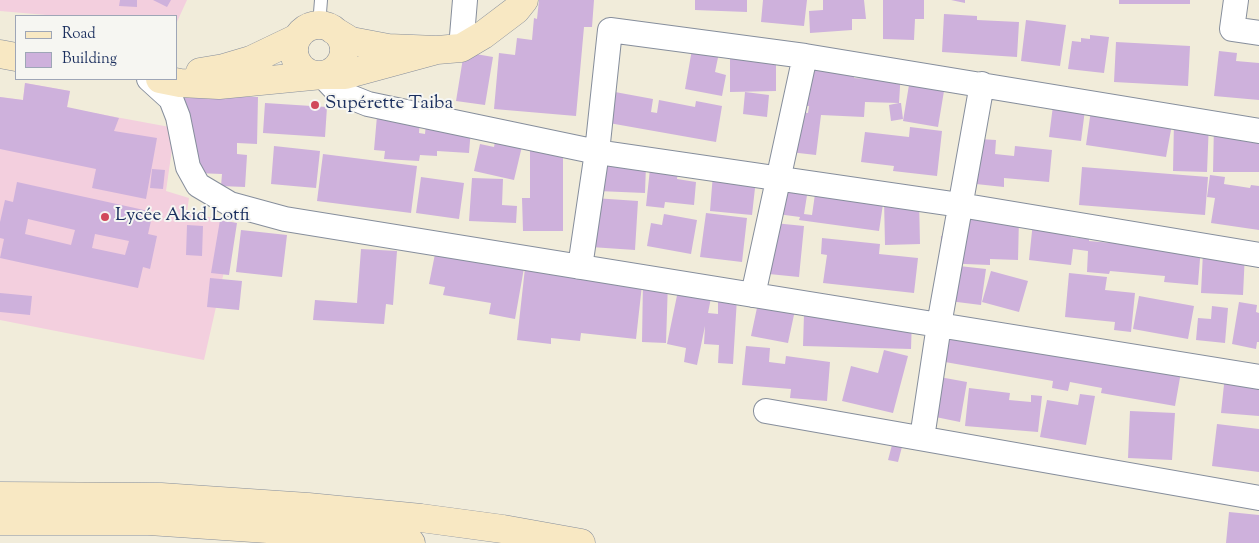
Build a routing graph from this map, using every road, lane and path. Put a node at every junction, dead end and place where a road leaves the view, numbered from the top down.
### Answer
1 (465, 0) edge
2 (524, 0) edge
3 (1236, 0) edge
4 (318, 23) edge
5 (1259, 33) edge
6 (449, 49) junction
7 (0, 54) edge
8 (805, 56) junction
9 (15, 57) edge
10 (178, 74) edge
11 (322, 75) junction
12 (150, 80) edge
13 (165, 80) edge
14 (982, 84) junction
15 (1259, 131) edge
16 (597, 152) junction
17 (779, 178) junction
18 (960, 205) junction
19 (1259, 255) edge
20 (580, 267) junction
21 (753, 295) junction
22 (939, 325) junction
23 (1259, 376) edge
24 (766, 411) dead end
25 (922, 438) junction
26 (0, 496) edge
27 (1259, 498) edge
28 (0, 521) edge
29 (412, 543) edge
30 (581, 543) edge

1 - 6 street
2 - 6 main road
3 - 5 street
4 - 6 main road
4 - 10 main road
4 - 11 main road
4 - 11 main road
6 - 11 main road
7 - 9 main road
8 - 14 street
8 - 16 street
8 - 17 street
11 - 13 main road
11 - 16 street
12 - 20 street
14 - 15 street
14 - 18 street
16 - 17 street
16 - 20 street
17 - 18 street
17 - 21 street
18 - 19 street
18 - 22 street
20 - 21 street
21 - 22 street
22 - 23 street
22 - 25 street
24 - 25 street
25 - 27 street
26 - 30 main road
28 - 29 main road

